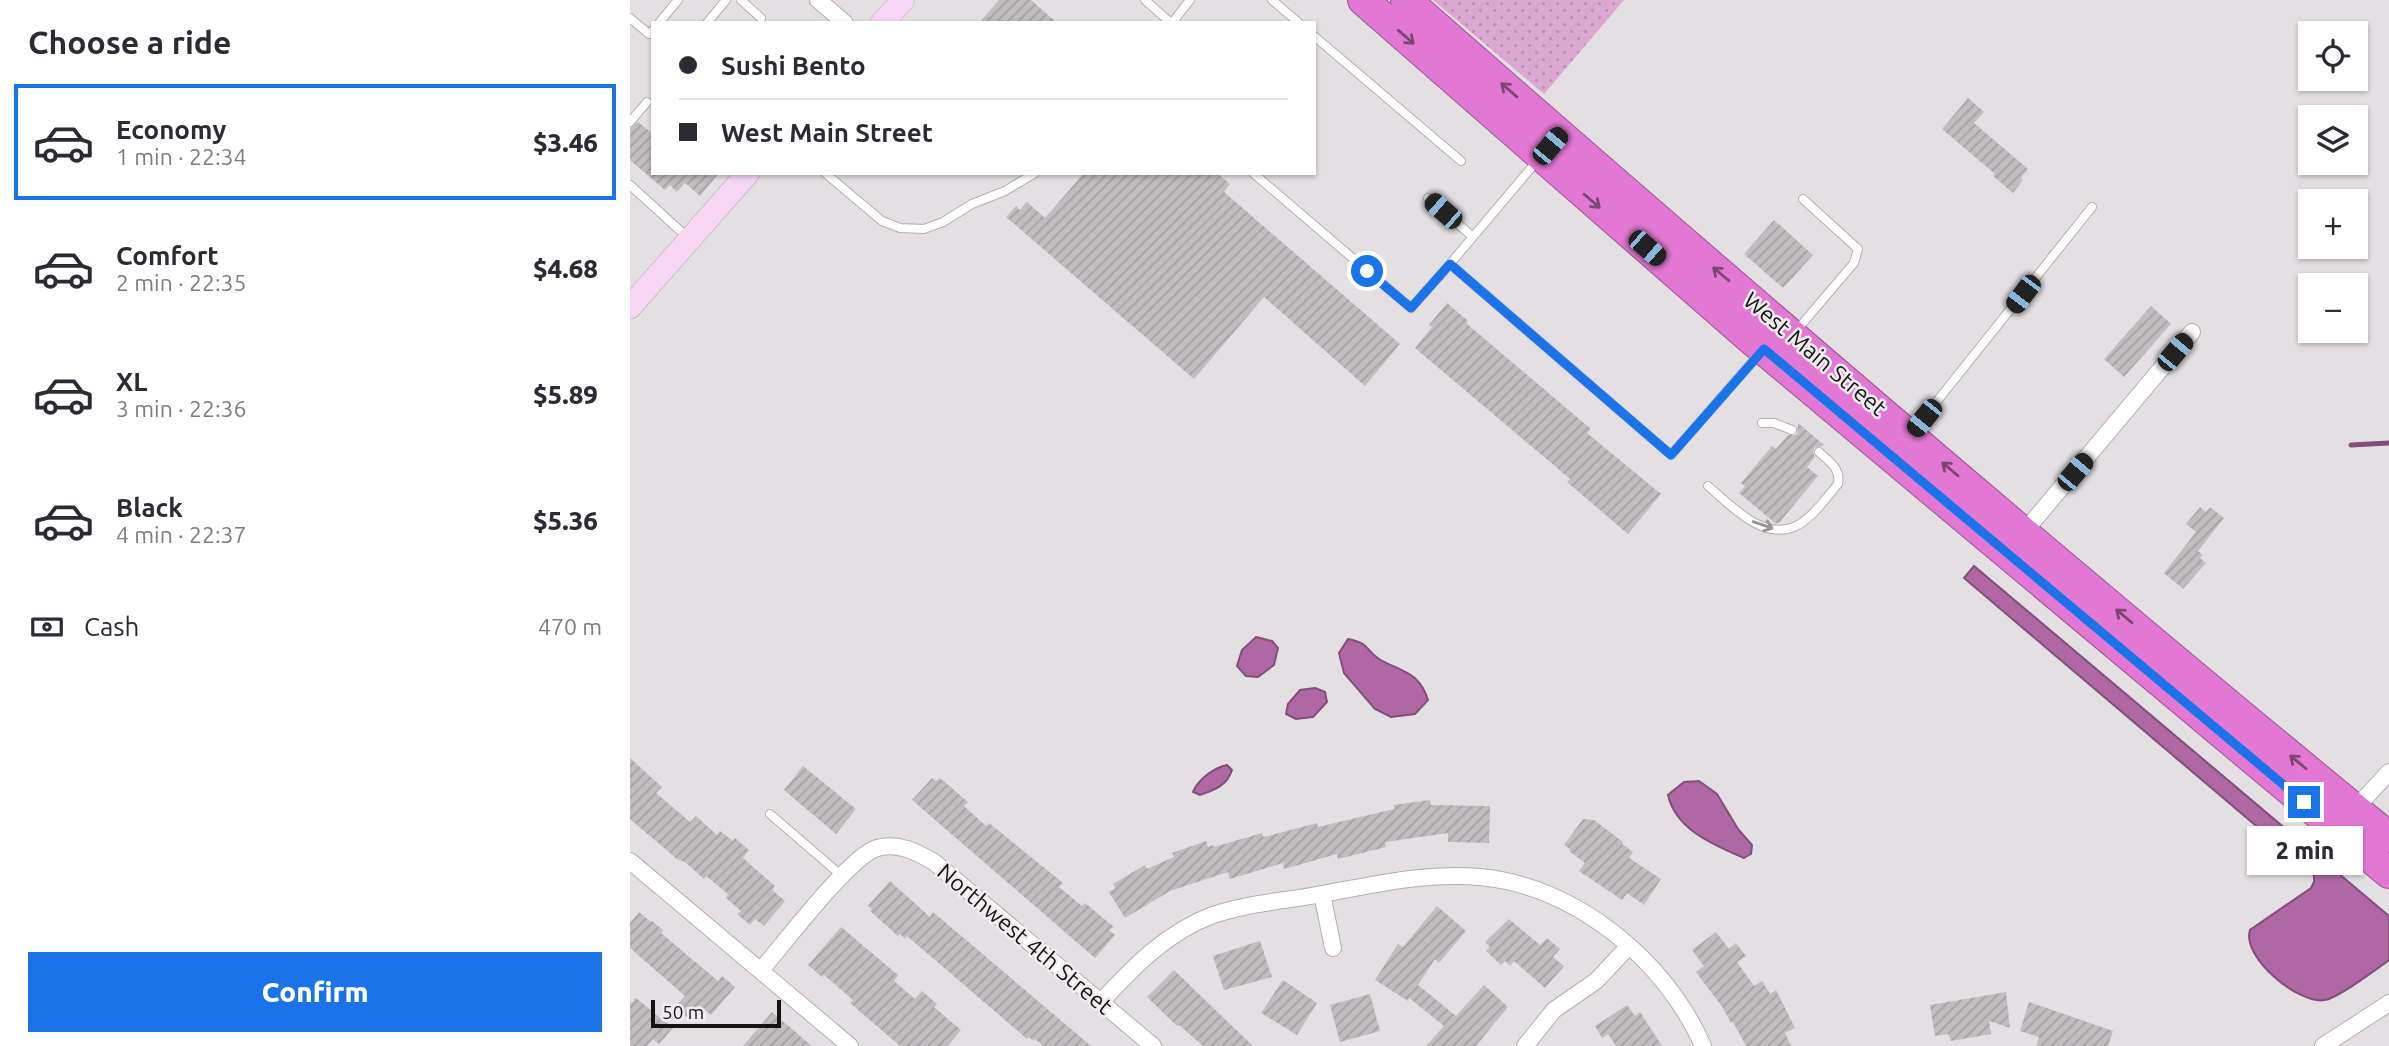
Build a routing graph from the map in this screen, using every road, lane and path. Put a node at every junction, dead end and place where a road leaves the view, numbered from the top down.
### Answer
1 (678, 0) edge
2 (726, 0) edge
3 (741, 0) edge
4 (818, 0) edge
5 (902, 0) edge
6 (1145, 0) edge
7 (1190, 0) edge
8 (1272, 0) edge
9 (1363, 0) edge
10 (1406, 0) edge
11 (630, 18) edge
12 (761, 18) dead end
13 (661, 21) edge
14 (709, 21) edge
15 (843, 21) edge
16 (884, 21) edge
17 (1170, 21) edge
18 (1174, 21) edge
19 (1297, 21) edge
20 (651, 32) edge
21 (1316, 38) edge
22 (647, 102) dead end
23 (630, 122) edge
24 (1550, 146) junction
25 (1461, 161) dead end
26 (746, 175) edge
27 (827, 175) edge
28 (1032, 175) edge
29 (1254, 175) edge
30 (630, 185) edge
31 (1428, 198) dead end
32 (1803, 199) dead end
33 (2092, 207) dead end
34 (1473, 237) junction
35 (689, 239) junction
36 (1450, 264) junction
37 (630, 307) edge
38 (2192, 332) dead end
39 (1793, 335) junction
40 (1764, 349) junction
41 (1762, 423) dead end
42 (1792, 430) dead end
43 (1901, 446) junction
44 (1819, 452) dead end
45 (1708, 486) dead end
46 (2024, 532) junction
47 (2389, 772) edge
48 (2355, 809) junction
49 (770, 814) dead end
50 (2389, 836) edge
51 (630, 861) edge
52 (2389, 873) edge
53 (842, 876) junction
54 (1322, 894) junction
55 (1628, 947) junction
56 (1333, 948) dead end
57 (761, 970) junction
58 (1101, 1002) junction
59 (2389, 1003) edge
60 (2328, 1045) edge
61 (850, 1046) edge
62 (1153, 1046) edge
63 (1525, 1046) edge
64 (1703, 1046) edge

1 - 13 lane
2 - 14 lane
3 - 12 lane
4 - 15 street
5 - 16 street
6 - 17 lane
7 - 18 lane
8 - 19 lane
9 -> 24 highway, West Main Street
24 -> 10 highway, West Main Street
11 - 20 lane
21 - 25 lane
22 - 23 lane
24 - 34 lane
39 -> 24 highway, West Main Street
24 -> 40 highway, West Main Street
26 - 35 street
27 - 28 lane
29 - 36 lane
30 - 35 lane
31 - 34 lane
32 - 39 lane
33 - 43 lane
34 - 36 lane
35 - 37 street
36 - 40 lane
38 - 46 street
39 - 43 highway, West Main Street
40 - 43 highway, West Main Street
41 - 42 lane
46 -> 43 highway, West Main Street
43 - 52 highway, West Main Street
45 -> 44 lane
48 -> 46 highway, West Main Street
47 - 48 street
48 - 50 highway, West Main Street
49 - 53 lane
51 - 57 street
53 - 57 street
53 - 58 street, Northwest 4th Street
54 - 55 street
54 - 56 street
54 - 58 street
55 - 63 street
55 - 64 street
57 - 61 street
58 - 62 street, Northwest 4th Street
59 - 60 street

